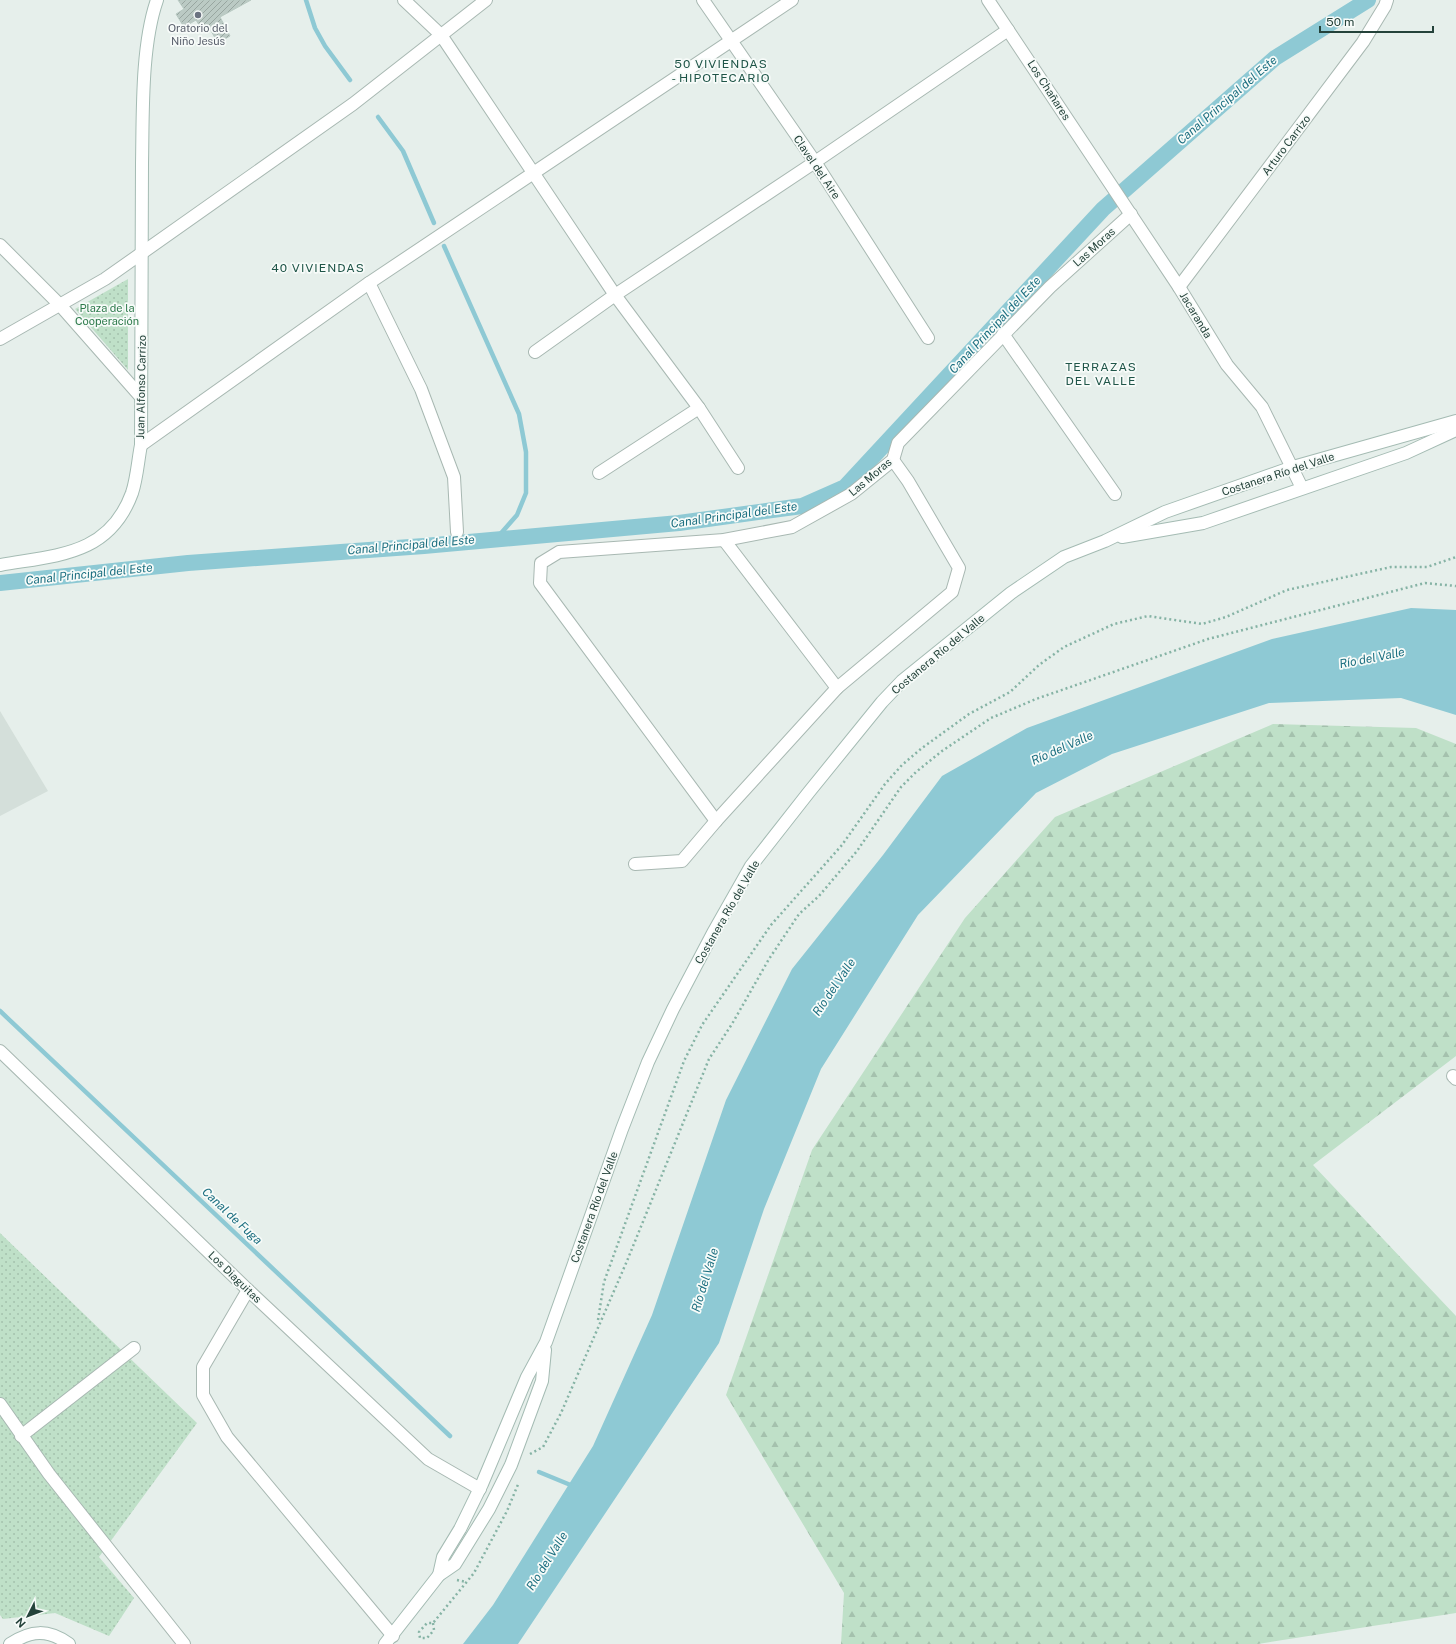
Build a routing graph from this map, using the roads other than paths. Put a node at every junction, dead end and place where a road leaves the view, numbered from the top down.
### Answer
1 (157, 0) edge
2 (404, 0) edge
3 (486, 0) edge
4 (703, 0) edge
5 (792, 0) edge
6 (988, 0) edge
7 (1387, 0) edge
8 (1008, 30) junction
9 (441, 35) junction
10 (732, 42) junction
11 (815, 162) junction
12 (533, 172) junction
13 (1108, 182) joint
14 (1129, 211) junction
15 (0, 245) edge
16 (142, 253) junction
17 (369, 283) junction
18 (1179, 287) junction
19 (615, 295) junction
20 (60, 305) junction
21 (1003, 334) junction
22 (928, 338) dead end
23 (0, 339) edge
24 (535, 352) dead end
25 (142, 397) junction
26 (699, 408) junction
27 (1456, 421) edge
28 (1456, 430) edge
29 (141, 444) junction
30 (893, 460) junction
31 (1293, 467) junction
32 (738, 468) dead end
33 (599, 473) dead end
34 (1302, 488) junction
35 (1115, 494) dead end
36 (457, 532) dead end
37 (724, 540) junction
38 (1105, 541) junction
39 (0, 565) edge
40 (837, 688) junction
41 (716, 821) junction
42 (635, 864) dead end
43 (0, 1051) edge
44 (248, 1290) junction
45 (546, 1342) junction
46 (134, 1348) dead end
47 (0, 1404) edge
48 (21, 1436) junction
49 (480, 1489) junction
50 (439, 1576) junction
51 (389, 1640) edge
52 (10, 1644) edge
53 (69, 1644) edge
54 (184, 1644) edge

1 - 16 street, Juan Alfonso Carrizo
2 - 9 street
3 - 9 street
4 - 10 street, Clavel del Aire
5 - 10 street
6 - 8 street, Los Chañares
7 - 18 street, Arturo Carrizo
8 - 11 street
8 - 13 street, Los Chañares
9 - 12 street
9 - 16 street
10 - 11 street, Clavel del Aire
10 - 12 street
11 - 19 street
11 - 22 street, Clavel del Aire
12 - 17 street
12 - 19 street
13 - 14 street, Jacaranda
14 - 18 street, Jacaranda
14 - 21 street, Las Moras
15 - 20 street
16 - 20 street
16 - 25 street, Juan Alfonso Carrizo
17 - 29 street
17 - 36 street
18 - 31 street, Jacaranda
19 - 24 street
19 - 26 street
20 - 23 street
20 - 25 street
21 - 30 street, Las Moras
21 - 35 street
25 - 29 street, Juan Alfonso Carrizo
26 - 32 street
26 - 33 street
27 - 31 street, Costanera Río del Valle
28 - 34 street, Costanera Río del Valle
29 - 39 street, Juan Alfonso Carrizo
30 - 37 street, Las Moras
30 - 40 street
31 - 34 street, Jacaranda
31 - 38 street, Costanera Río del Valle
34 - 38 street, Costanera Río del Valle
37 - 40 street
37 - 41 street, Las Moras
38 - 45 street, Costanera Río del Valle
40 - 41 street
41 - 42 street
43 - 44 street, Los Diaguitas
44 - 49 street, Los Diaguitas
44 - 51 street
45 - 49 street, Costanera Río del Valle
45 - 50 street, Costanera Río del Valle
46 - 48 street
47 - 48 street
48 - 54 street
49 - 50 street, Costanera Río del Valle
50 - 51 street, Costanera Río del Valle
52 - 53 street

